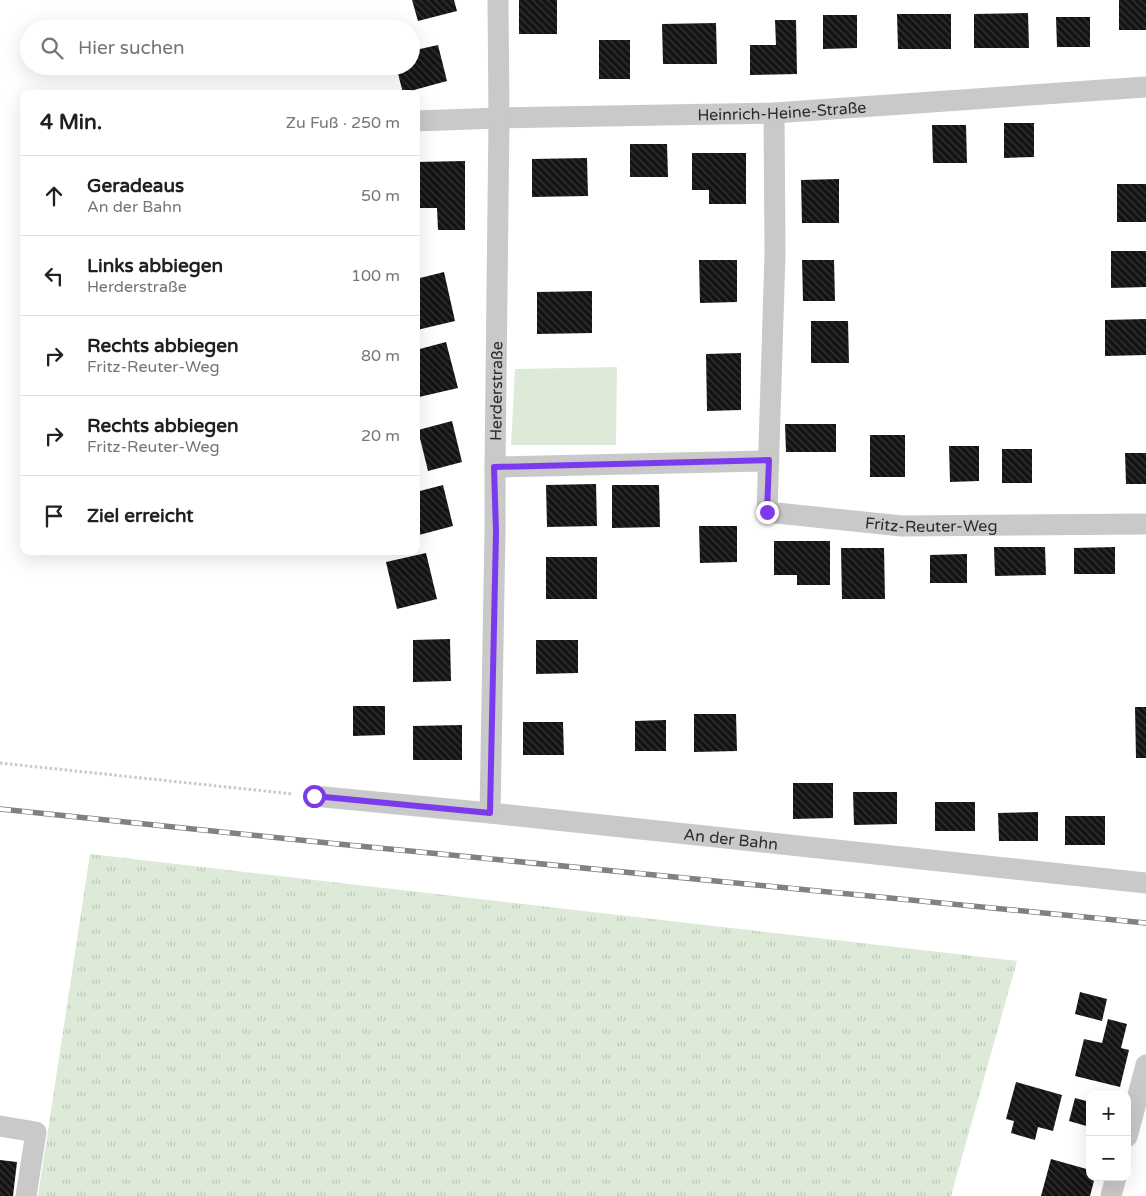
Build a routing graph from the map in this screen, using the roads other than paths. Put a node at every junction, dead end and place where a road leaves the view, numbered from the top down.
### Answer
1 (498, 0) edge
2 (1146, 87) edge
3 (774, 113) junction
4 (499, 118) junction
5 (420, 121) edge
6 (769, 460) junction
7 (494, 467) junction
8 (1146, 524) edge
9 (314, 796) road end
10 (490, 813) junction
11 (1146, 883) edge
12 (1146, 1065) edge
13 (1135, 1125) edge
14 (0, 1126) edge
15 (1115, 1181) edge
16 (26, 1196) edge
17 (1112, 1196) edge

1 - 4 street, Herderstraße
2 - 3 street, Heinrich-Heine-Straße
3 - 4 street, Heinrich-Heine-Straße
3 - 6 street, Fritz-Reuter-Weg
4 - 5 street, Heinrich-Heine-Straße
4 - 7 street, Herderstraße
6 - 7 street
6 - 8 street, Fritz-Reuter-Weg
7 - 10 street, Herderstraße
9 - 10 street, An der Bahn
10 - 11 street, An der Bahn
12 - 13 street
14 - 16 street
15 - 17 street

